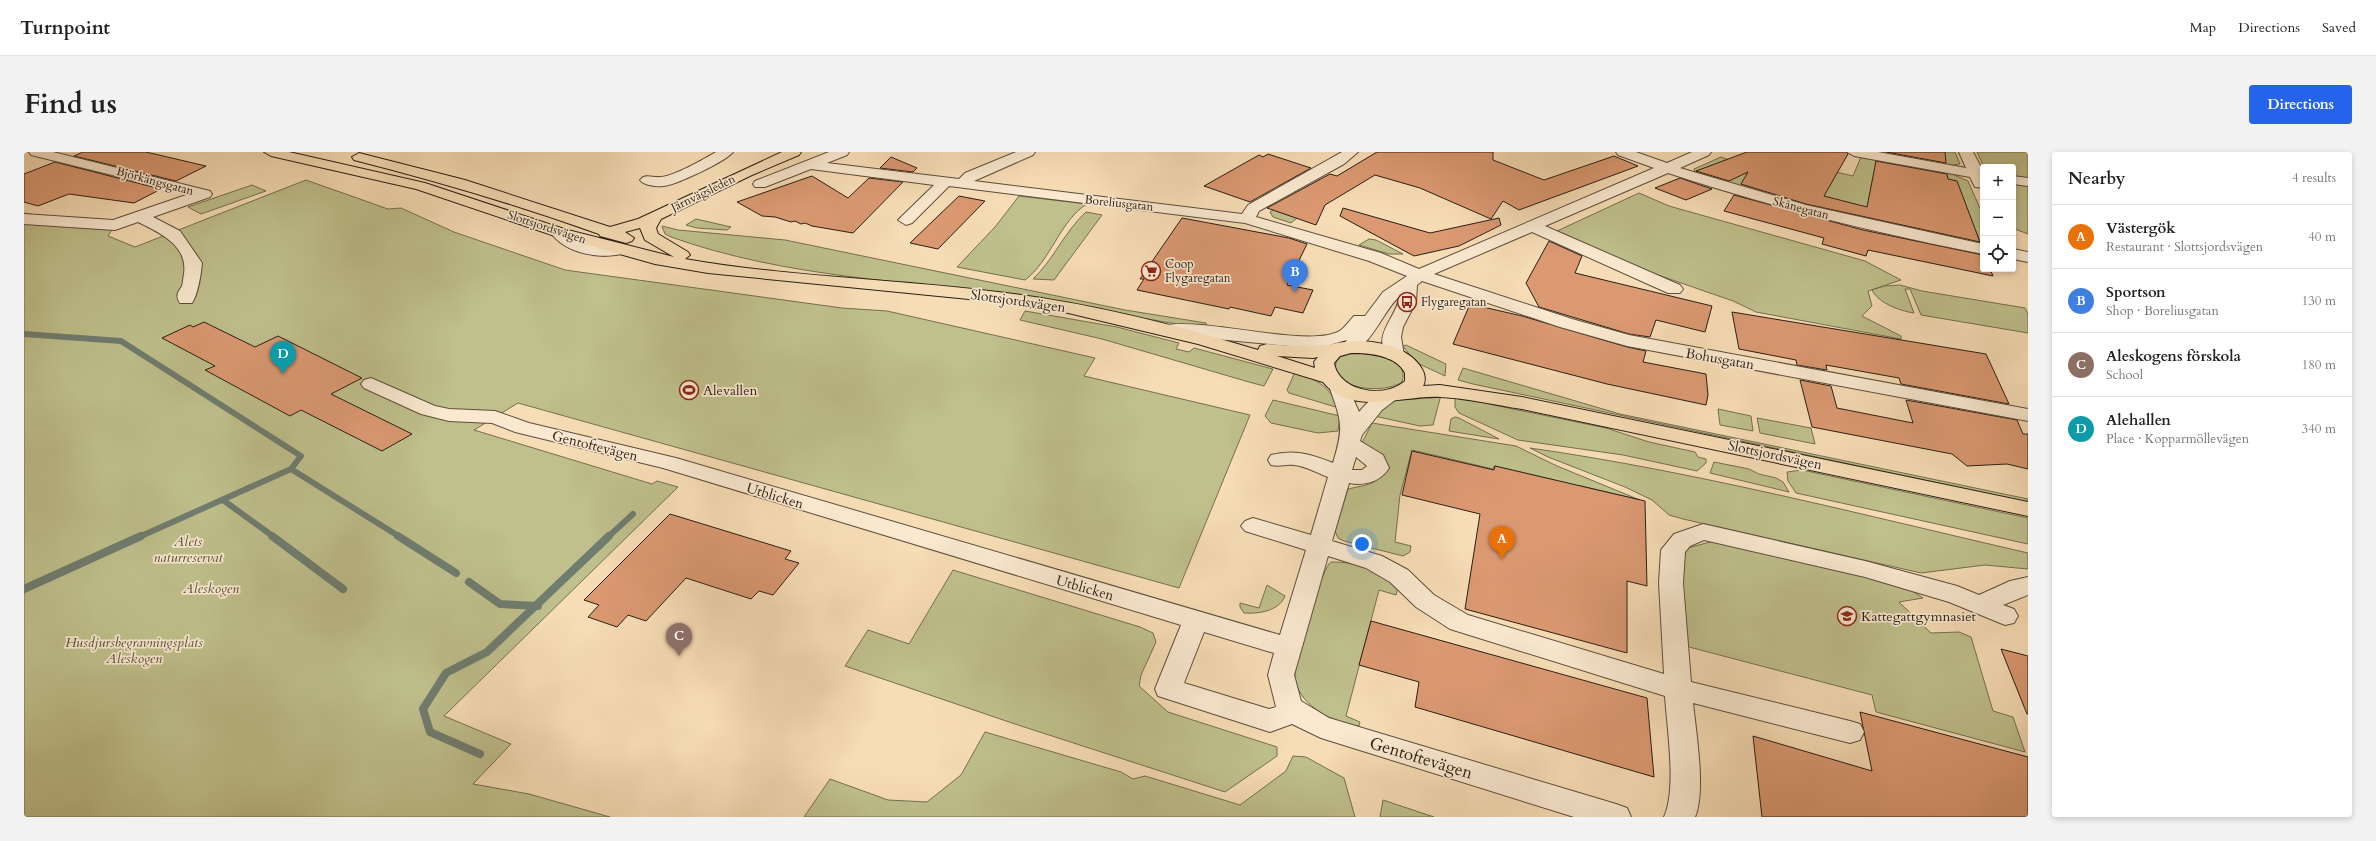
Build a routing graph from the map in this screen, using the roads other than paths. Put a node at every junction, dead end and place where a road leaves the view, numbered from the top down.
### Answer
1 (36, 152) edge
2 (271, 152) edge
3 (731, 152) edge
4 (766, 152) edge
5 (794, 152) edge
6 (842, 152) edge
7 (1028, 152) edge
8 (1351, 152) edge
9 (1623, 152) edge
10 (1650, 152) edge
11 (1704, 152) edge
12 (1854, 152) edge
13 (1966, 152) edge
14 (344, 154) dead end
15 (1637, 157) junction
16 (812, 165) junction
17 (1668, 169) junction
18 (1980, 175) edge
19 (647, 180) dead end
20 (2016, 180) edge
21 (945, 182) junction
22 (2028, 182) edge
23 (760, 184) dead end
24 (962, 184) junction
25 (649, 213) junction
26 (140, 217) junction
27 (24, 219) edge
28 (1247, 219) junction
29 (578, 220) junction
30 (906, 220) dead end
31 (1533, 227) junction
32 (558, 232) junction
33 (611, 232) junction
34 (1980, 248) edge
35 (620, 250) junction
36 (682, 255) junction
37 (1413, 280) junction
38 (828, 281) junction
39 (1674, 289) dead end
40 (1386, 298) junction
41 (186, 299) dead end
42 (1168, 330) junction
43 (1205, 340) junction
44 (1343, 349) junction
45 (1401, 358) junction
46 (1334, 382) junction
47 (371, 384) dead end
48 (1397, 395) junction
49 (1522, 403) junction
50 (2028, 415) edge
51 (1350, 438) junction
52 (1279, 460) dead end
53 (668, 463) joint
54 (1340, 474) junction
55 (2028, 510) edge
56 (1253, 526) dead end
57 (1319, 545) junction
58 (2028, 586) edge
59 (1981, 604) junction
60 (2005, 616) dead end
61 (1196, 620) junction
62 (1288, 648) junction
63 (1678, 689) junction
64 (1292, 712) junction
65 (1850, 732) dead end
66 (1616, 817) edge
67 (1679, 817) edge

1 - 26 street, Björkängsgatan
2 - 32 main road, Slottsjordsvägen
3 - 19 street
4 - 25 main road, Järnvägsleden
5 - 25 main road, Järnvägsleden
6 - 16 street
7 - 24 street
8 - 28 street
9 - 15 street, Skånegatan
10 - 15 street
11 - 17 street
12 - 18 street
13 - 18 street
14 - 29 main road, Slottsjordsvägen
15 - 17 street, Skånegatan
16 - 21 street, Boreliusgatan
16 - 23 street
17 - 31 street
17 - 34 street, Skånegatan
20 - 22 street
21 - 24 street, Boreliusgatan
21 - 30 street
24 - 28 street, Boreliusgatan
25 - 29 main road
25 - 33 main road, Järnvägsleden
25 - 36 main road
26 - 27 street
26 - 41 street
28 - 37 street, Boreliusgatan
29 - 33 main road, Slottsjordsvägen
31 - 37 street
31 - 39 street
32 - 33 main road, Järnvägsleden
32 - 35 street
33 - 35 main road
33 - 36 main road, Slottsjordsvägen
35 - 38 main road, Slottsjordsvägen
36 - 38 main road, Slottsjordsvägen
37 - 40 street
37 - 45 street
37 - 50 street, Bohusgatan
38 - 42 main road, Slottsjordsvägen
40 - 42 street
40 - 44 street
42 - 43 main road, Slottsjordsvägen
43 - 44 main road, Slottsjordsvägen
43 - 46 main road, Slottsjordsvägen
44 - 45 main road, Slottsjordsvägen
44 - 46 main road
45 - 48 main road
45 - 49 main road, Slottsjordsvägen
46 - 48 main road, Slottsjordsvägen
46 - 51 street
47 - 53 street, Gentoftevägen
48 - 49 main road, Slottsjordsvägen
48 - 51 street
49 - 55 main road, Slottsjordsvägen
51 - 54 street
51 - 54 street
52 - 54 street
53 - 61 street, Utblicken
54 - 57 street
56 - 57 street
57 - 62 street
57 - 63 street
58 - 59 street
59 - 60 street
59 - 63 street
61 - 62 street, Utblicken
61 - 64 street
62 - 64 street
63 - 65 street
63 - 67 street
64 - 66 street, Gentoftevägen

